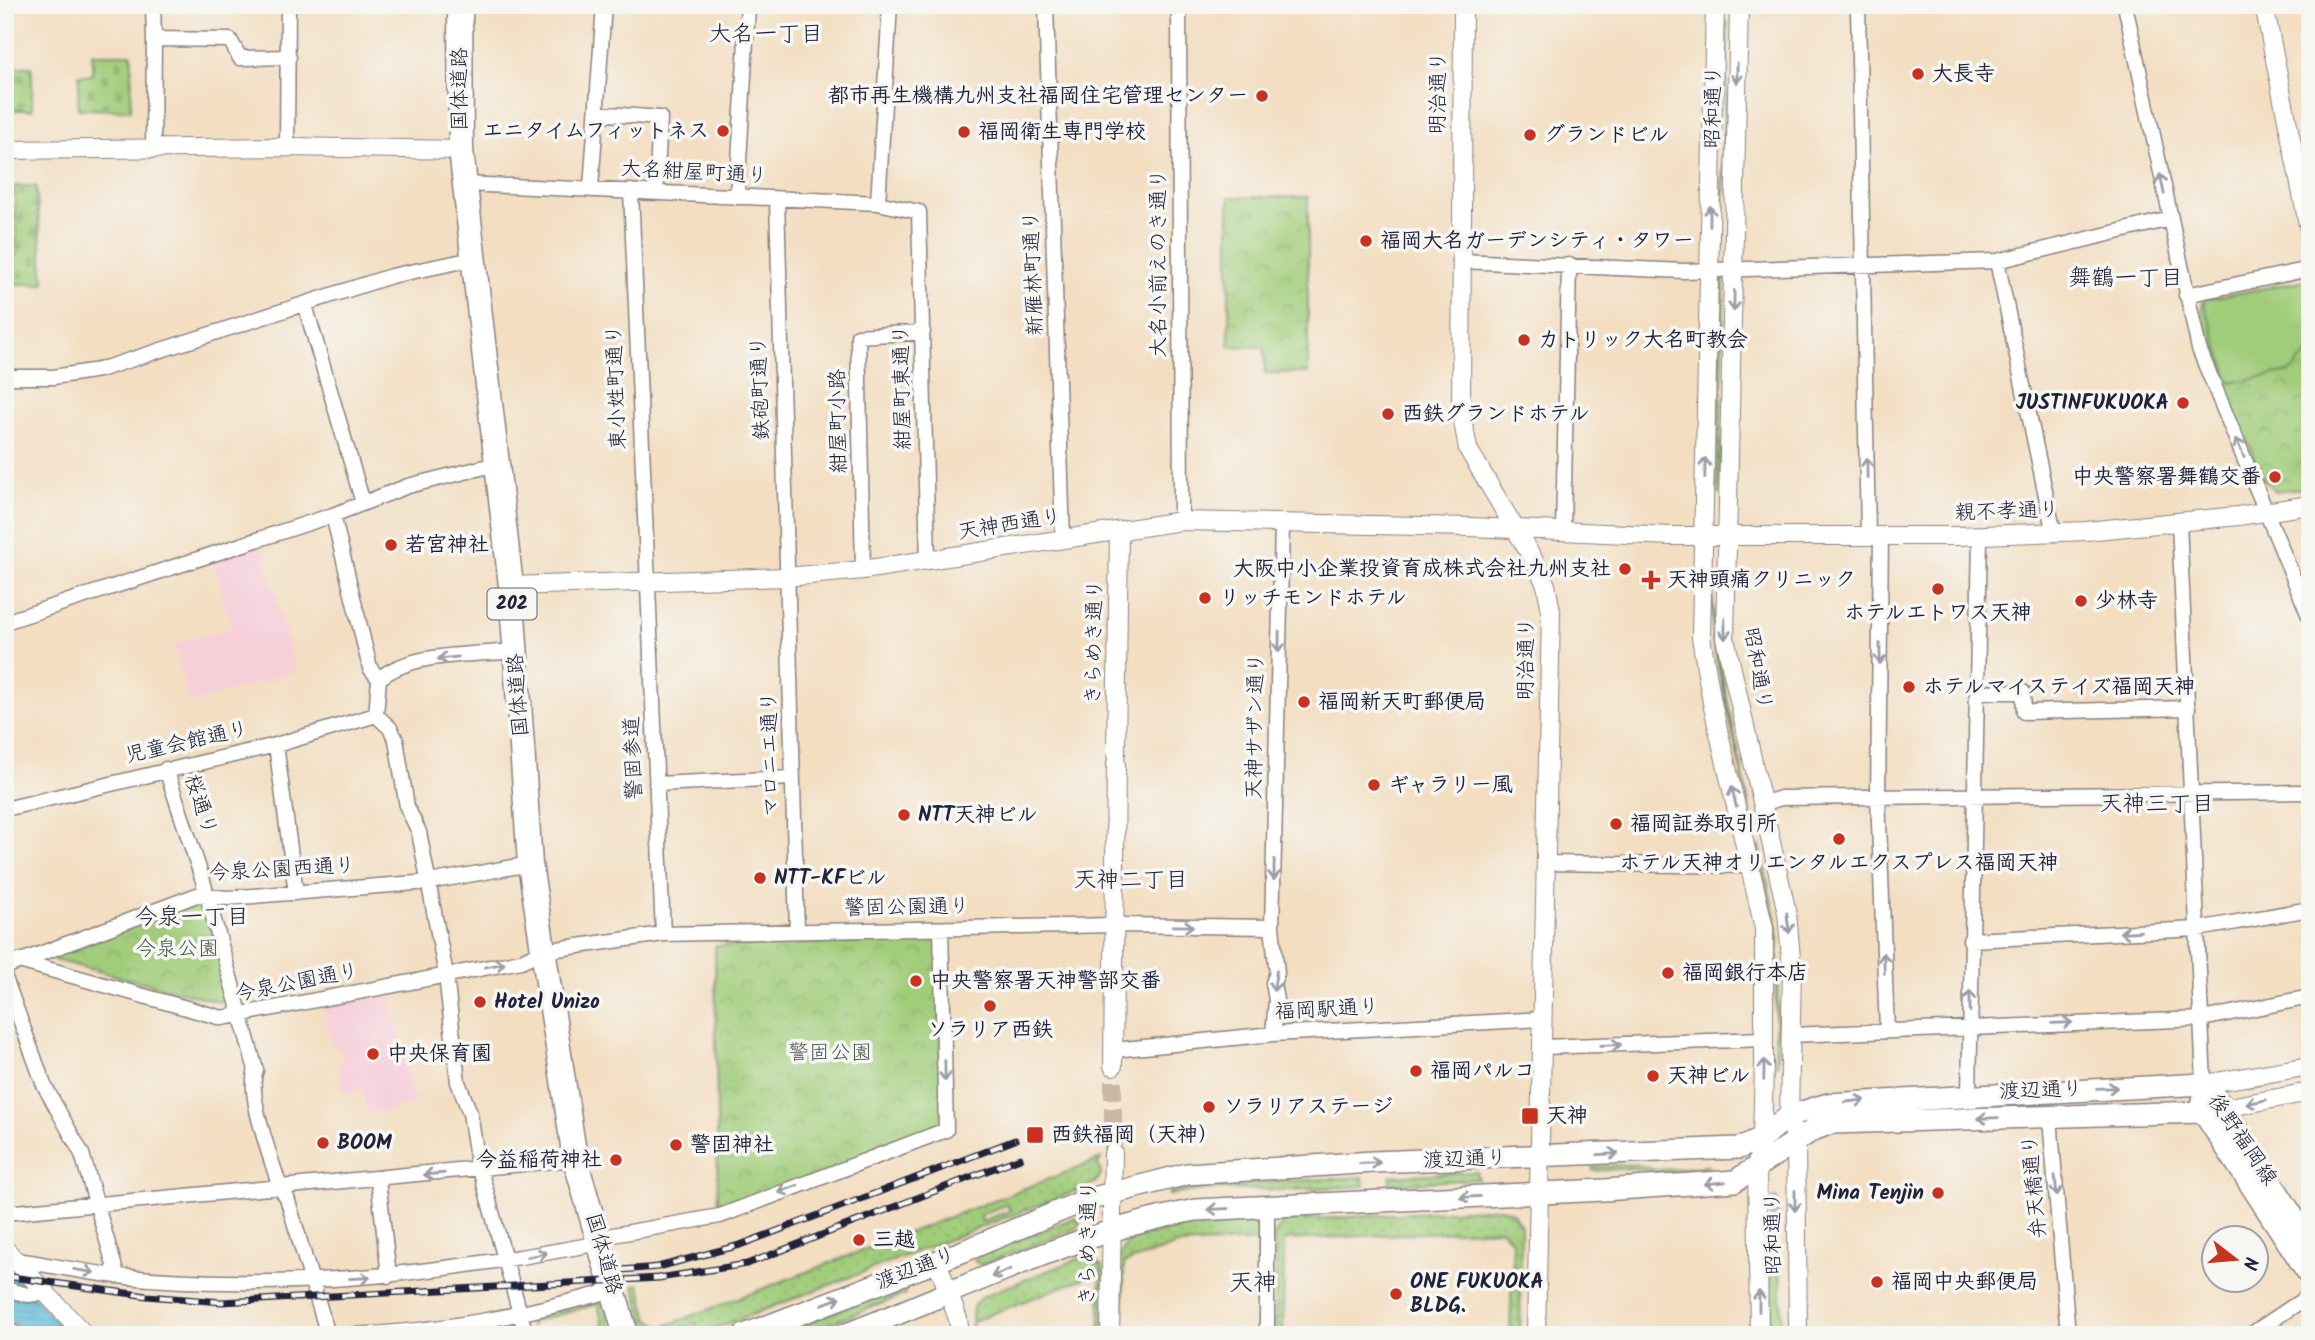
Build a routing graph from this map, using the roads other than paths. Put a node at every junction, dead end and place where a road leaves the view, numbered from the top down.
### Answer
1 (153, 5) edge
2 (288, 5) edge
3 (460, 5) edge
4 (604, 5) edge
5 (748, 5) edge
6 (890, 5) edge
7 (1046, 5) edge
8 (1179, 5) edge
9 (1463, 5) edge
10 (1715, 5) edge
11 (1739, 5) edge
12 (1857, 5) edge
13 (2125, 5) edge
14 (2264, 5) edge
15 (154, 39) junction
16 (289, 57) junction
17 (596, 113) junction
18 (287, 148) junction
19 (5, 150) edge
20 (153, 150) junction
21 (461, 150) junction
22 (465, 184) junction
23 (591, 188) junction
24 (631, 191) junction
25 (656, 192) junction
26 (737, 197) junction
27 (777, 199) junction
28 (878, 203) junction
29 (919, 212) joint
30 (2170, 219) junction
31 (2310, 234) edge
32 (473, 259) junction
33 (1460, 261) junction
34 (1997, 261) junction
35 (1569, 265) junction
36 (1861, 265) junction
37 (1734, 269) junction
38 (1709, 270) junction
39 (2310, 270) edge
40 (2186, 295) junction
41 (304, 305) junction
42 (923, 332) junction
43 (5, 377) edge
44 (497, 464) junction
45 (363, 503) junction
46 (2310, 505) edge
47 (2264, 512) junction
48 (333, 515) junction
49 (1181, 521) junction
50 (2179, 522) junction
51 (1282, 525) junction
52 (1516, 529) junction
53 (1563, 530) junction
54 (1119, 531) junction
55 (2054, 534) junction
56 (1980, 536) junction
57 (1703, 537) junction
58 (1728, 537) junction
59 (1874, 537) junction
60 (1063, 540) junction
61 (928, 561) junction
62 (863, 570) junction
63 (788, 577) junction
64 (648, 580) junction
65 (511, 586) junction
66 (2310, 618) edge
67 (5, 622) edge
68 (516, 651) junction
69 (379, 679) junction
70 (1977, 692) junction
71 (2188, 708) junction
72 (376, 715) junction
73 (276, 745) junction
74 (166, 769) junction
75 (791, 778) junction
76 (656, 784) junction
77 (2310, 792) edge
78 (2192, 793) junction
79 (1974, 795) junction
80 (1878, 796) junction
81 (1762, 804) junction
82 (5, 808) edge
83 (1546, 863) junction
84 (530, 864) junction
85 (1749, 866) junction
86 (429, 882) junction
87 (296, 893) junction
88 (206, 895) junction
89 (2310, 909) edge
90 (1115, 925) junction
91 (1272, 928) junction
92 (941, 929) junction
93 (2198, 929) junction
94 (797, 931) junction
95 (663, 934) junction
96 (1970, 940) junction
97 (543, 951) junction
98 (12, 964) edge
99 (446, 975) junction
100 (5, 978) edge
101 (2310, 997) edge
102 (240, 1016) junction
103 (1543, 1019) junction
104 (2202, 1019) junction
105 (1969, 1026) junction
106 (1887, 1031) junction
107 (1273, 1034) junction
108 (1790, 1035) junction
109 (1764, 1040) junction
110 (1543, 1047) junction
111 (1113, 1058) joint
112 (2310, 1066) edge
113 (2204, 1084) junction
114 (2310, 1092) edge
115 (1969, 1094) junction
116 (2213, 1110) junction
117 (1789, 1116) junction
118 (2050, 1118) junction
119 (1762, 1138) junction
120 (1796, 1142) junction
121 (1113, 1153) tunnel mouth
122 (1540, 1158) junction
123 (575, 1159) junction
124 (1757, 1164) junction
125 (480, 1169) junction
126 (378, 1179) junction
127 (280, 1188) junction
128 (1112, 1191) junction
129 (1538, 1194) junction
130 (95, 1205) junction
131 (1268, 1208) junction
132 (5, 1213) edge
133 (1112, 1230) junction
134 (600, 1243) junction
135 (2310, 1243) edge
136 (11, 1254) edge
137 (507, 1261) junction
138 (937, 1261) junction
139 (117, 1276) junction
140 (389, 1276) junction
141 (2310, 1276) edge
142 (311, 1281) junction
143 (5, 1289) edge
144 (614, 1290) junction
145 (40, 1294) junction
146 (948, 1294) junction
147 (2310, 1295) edge
148 (521, 1315) junction
149 (5, 1325) edge
150 (15, 1335) edge
151 (85, 1335) edge
152 (328, 1335) edge
153 (349, 1335) edge
154 (526, 1335) edge
155 (626, 1335) edge
156 (744, 1335) edge
157 (844, 1335) edge
158 (960, 1335) edge
159 (1110, 1335) edge
160 (1267, 1335) edge
161 (1536, 1335) edge
162 (1759, 1335) edge
163 (1798, 1335) edge
164 (2068, 1335) edge
165 (2250, 1335) edge

1 - 15 street
2 - 16 street
3 - 21 highway, 国体道路 / 202
4 - 17 street
5 - 26 street
6 - 28 street
7 - 60 street, 新雁林町通り
8 - 49 street, 大名小前えのき通り
9 - 33 street, 明治通り
38 -> 10 street, 昭和通り
11 -> 37 street, 昭和通り
12 - 36 street
30 -> 13 street
14 - 31 street
15 - 16 street
15 - 20 street
16 - 18 street
17 - 23 street
17 - 25 street
18 - 20 street
18 - 21 street
19 - 20 street
21 - 22 highway, 国体道路 / 202
22 - 23 street, 大名紺屋町通り
22 - 32 highway, 国体道路 / 202
23 - 24 street, 大名紺屋町通り
24 - 25 street, 大名紺屋町通り
24 - 64 street, 東小姓町通り
25 - 26 street, 大名紺屋町通り
26 - 27 street, 大名紺屋町通り
27 - 28 street, 大名紺屋町通り
27 - 63 street, 鉄砲町通り
28 - 29 street, 大名紺屋町通り
29 - 42 street, 紺屋町東通り
30 - 34 street
30 - 40 street
32 - 41 street
32 - 44 highway, 国体道路 / 202
33 - 35 street
33 - 52 street, 明治通り
34 - 36 street
34 - 55 street
35 - 38 street
35 - 53 street
36 - 37 street
59 -> 36 street
37 - 38 street
37 -> 58 street, 昭和通り
57 -> 38 street, 昭和通り
39 - 40 street
47 -> 40 street
41 - 43 street
41 - 45 street
42 - 61 street, 紺屋町東通り
42 - 62 street, 紺屋町小路
44 - 45 street
44 - 65 highway, 国体道路 / 202
45 - 48 street
46 - 47 street, 親不孝通り
47 - 50 street, 親不孝通り
47 - 66 street
48 - 67 street
48 - 69 street
49 - 51 street, 天神西通り
49 - 54 street, 天神西通り
50 - 55 street, 親不孝通り
50 - 71 street
51 - 52 street, 天神西通り
51 -> 91 street, 天神サザン通り
52 - 53 street, 天神西通り
52 - 83 street, 明治通り
53 - 57 street, 親不孝通り
54 - 60 street, 天神西通り
54 - 90 street, きらめき通り
55 - 56 street, 親不孝通り
56 - 59 street, 親不孝通り
56 - 70 street
57 - 58 street, 親不孝通り
85 -> 57 street, 昭和通り
58 - 59 street, 親不孝通り
58 -> 81 street, 昭和通り
59 -> 80 street
60 - 61 street, 天神西通り
61 - 62 street, 天神西通り
62 - 63 street, 天神西通り
63 - 64 street, 天神西通り
63 - 75 street, マロニエ通り
64 - 65 street, 天神西通り
64 - 76 street, 警固参道
65 - 68 highway, 国体道路 / 202
68 -> 69 street
68 - 84 highway, 国体道路 / 202
69 - 72 street
70 - 71 street
70 - 79 street
71 - 78 street
72 - 73 street, 児童会館通り
72 - 86 street
73 - 74 street, 児童会館通り
73 - 87 street
74 - 82 street, 児童会館通り
74 - 88 street, 桜通り
75 - 76 street
75 - 94 street, マロニエ通り
76 - 95 street, 警固参道
77 - 78 street
78 - 79 street
78 - 93 street
79 - 80 street
79 - 96 street
80 - 81 street
106 -> 80 street
81 -> 108 street, 昭和通り
83 - 85 street
83 - 103 street, 明治通り
84 - 86 street, 今泉公園西通り
84 - 97 highway, 国体道路 / 202
85 - 109 street, 昭和通り
86 - 87 street, 今泉公園西通り
86 - 99 street
87 - 88 street, 今泉公園西通り
88 - 98 street, 今泉公園西通り
88 - 102 street, 桜通り
89 - 93 street
90 -> 91 street, 警固公園通り
90 - 92 street, 警固公園通り
90 - 111 street, きらめき通り
91 -> 107 street, 天神サザン通り
92 - 94 street, 警固公園通り
92 -> 134 street
93 -> 96 street
93 - 104 street
94 - 95 street, 警固公園通り
95 - 97 street, 警固公園通り
105 -> 96 street
99 -> 97 street, 今泉公園通り
97 - 123 highway, 国体道路 / 202
98 - 102 street, 今泉公園通り
99 - 102 street, 今泉公園通り
99 - 125 street
100 - 130 street
101 - 104 street
102 - 127 street, 桜通り
103 - 107 street, 福岡駅通り
103 - 110 street, 明治通り
105 -> 104 street
104 - 113 street
105 - 106 street
105 - 115 street
106 - 108 street
107 - 111 street, 福岡駅通り
108 - 117 street, 昭和通り
110 -> 109 street
119 -> 109 street, 昭和通り
110 - 122 street, 明治通り
112 - 113 street
115 -> 113 main road, 渡辺通り
113 - 116 main road, 後野福岡線
114 -> 116 street
117 -> 115 main road, 渡辺通り
116 - 118 main road, 渡辺通り
116 - 135 main road, 後野福岡線
116 - 141 main road, 後野福岡線
117 - 119 main road, 渡辺通り
117 - 120 street, 昭和通り
118 -> 120 main road, 渡辺通り
118 -> 164 street, 弁天橋通り
122 -> 119 main road, 渡辺通り
119 - 124 street, 昭和通り
120 - 124 main road, 渡辺通り
120 -> 163 street, 昭和通り
121 - 128 street, きらめき通り
128 -> 122 main road, 渡辺通り
122 - 129 street, 明治通り
123 - 125 street
123 - 134 highway, 国体道路 / 202
124 -> 129 main road, 渡辺通り
162 -> 124 street, 昭和通り
125 -> 126 street
125 - 137 street
126 - 127 street
126 - 140 street
127 - 130 street
127 - 142 street, 桜通り
128 - 133 street, きらめき通り
128 - 138 main road, 渡辺通り
129 -> 131 main road, 渡辺通り
129 - 161 street, 明治通り
130 - 132 street
130 - 139 street
131 -> 133 main road, 渡辺通り
131 - 160 street
133 -> 146 main road, 渡辺通り
133 - 159 street, きらめき通り
137 -> 134 street
134 - 144 highway, 国体道路 / 202
136 -> 139 street
136 - 145 street
137 - 140 street
137 - 148 street
138 - 146 street
156 -> 138 main road, 渡辺通り
139 - 142 street
142 -> 140 street
142 - 152 street, 桜通り
143 - 145 street
144 - 148 street
144 - 155 highway, 国体道路 / 202
145 - 151 street
146 - 157 main road, 渡辺通り
146 - 158 street
147 - 165 street
148 - 153 street
148 - 154 street
149 - 150 street

